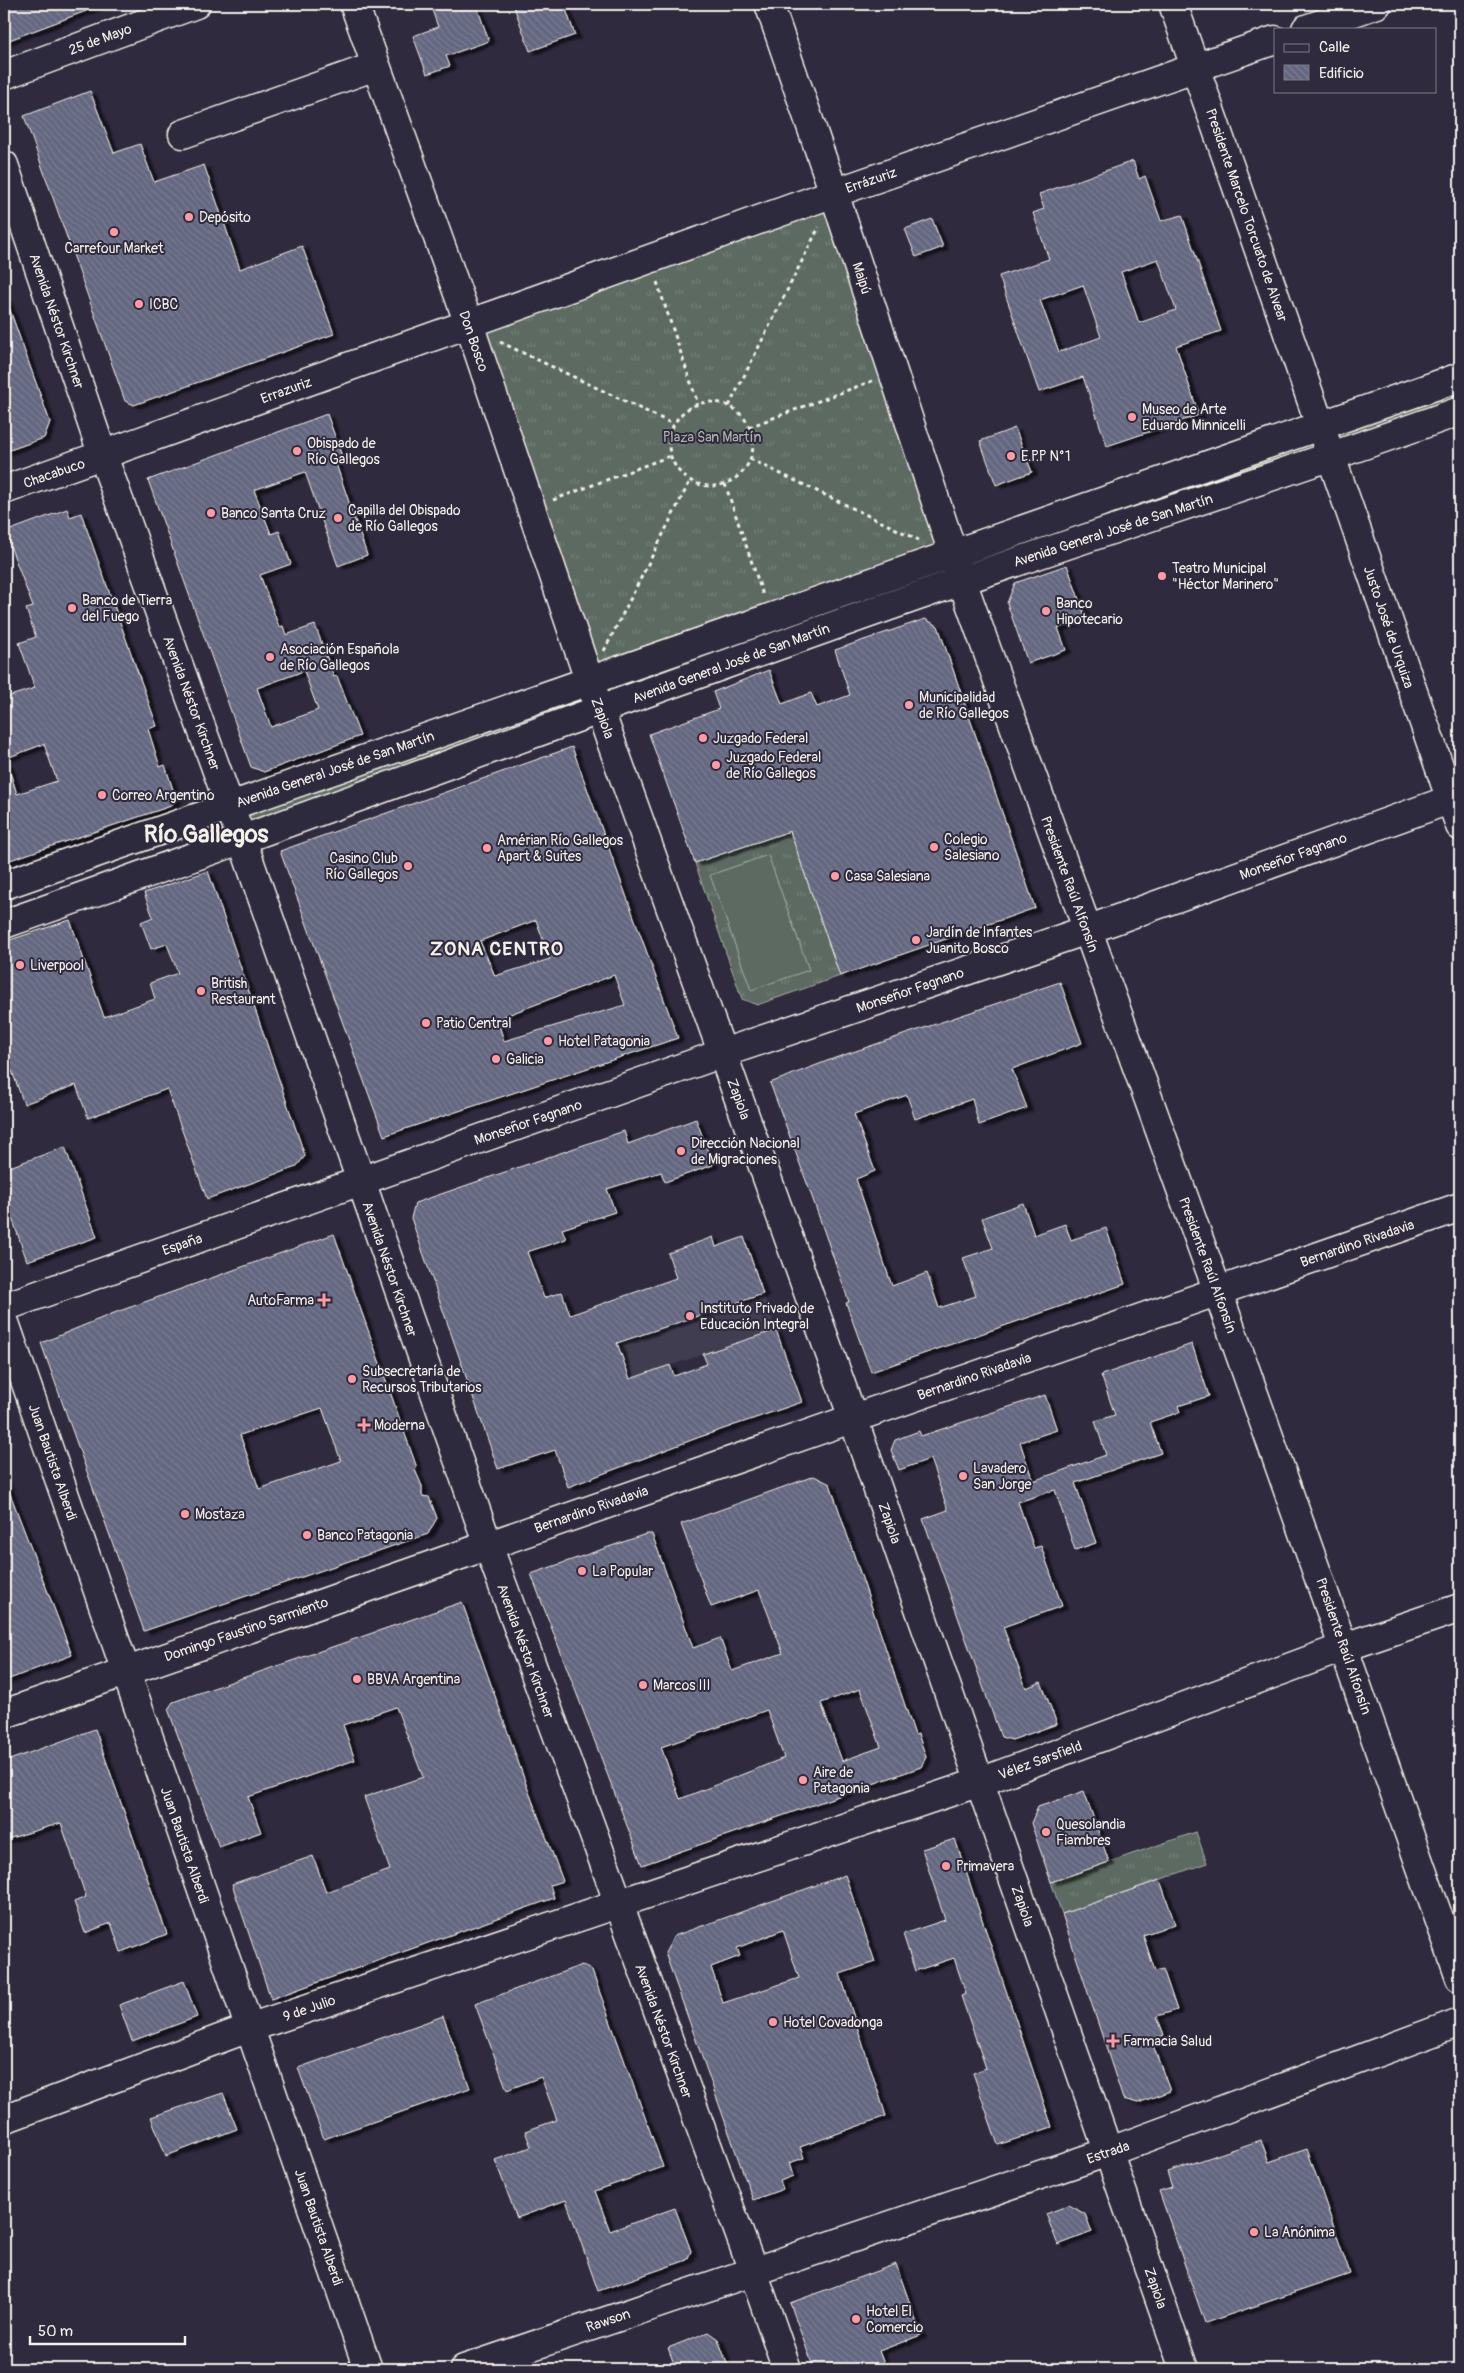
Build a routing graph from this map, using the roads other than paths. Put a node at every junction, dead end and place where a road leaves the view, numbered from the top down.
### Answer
1 (196, 4) edge
2 (354, 4) edge
3 (769, 4) edge
4 (1173, 4) edge
5 (1377, 4) edge
6 (1309, 28) edge
7 (1274, 40) edge
8 (376, 66) junction
9 (1195, 68) junction
10 (4, 75) edge
11 (183, 134) dead end
12 (4, 165) edge
13 (834, 193) junction
14 (469, 324) junction
15 (1460, 377) edge
16 (1460, 411) edge
17 (1321, 427) junction
18 (103, 456) junction
19 (1330, 458) junction
20 (4, 490) edge
21 (953, 553) junction
22 (962, 581) junction
23 (595, 668) junction
24 (600, 710) junction
25 (1455, 798) edge
26 (230, 806) junction
27 (1460, 826) edge
28 (242, 840) junction
29 (4, 885) edge
30 (4, 924) edge
31 (1087, 930) junction
32 (723, 1053) junction
33 (360, 1181) junction
34 (1460, 1207) edge
35 (1218, 1292) junction
36 (4, 1306) edge
37 (4, 1320) edge
38 (853, 1418) junction
39 (488, 1545) junction
40 (1460, 1608) edge
41 (1345, 1648) junction
42 (125, 1671) junction
43 (4, 1714) edge
44 (980, 1782) junction
45 (617, 1903) junction
46 (1460, 1978) edge
47 (1460, 2022) edge
48 (249, 2028) junction
49 (4, 2119) edge
50 (1108, 2152) junction
51 (753, 2271) junction
52 (368, 2369) edge
53 (464, 2369) edge
54 (787, 2369) edge
55 (1184, 2369) edge

1 - 10 street, 25 de Mayo
2 - 8 street, Don Bosco
3 - 13 street, Maipú
4 - 9 street, Presidente Marcelo Torcuato de Alvear
5 - 6 street
7 - 9 street, Errázuriz
8 - 11 street
8 - 14 street, Don Bosco
9 - 13 street, Errázuriz
9 - 17 street, Presidente Marcelo Torcuato de Alvear
12 - 18 street, Avenida Néstor Kirchner
13 - 14 street, Errázuriz
13 - 21 street, Maipú
14 - 18 street, Errazuriz
14 - 23 street, Don Bosco
15 - 17 street, Avenida General José de San Martín
16 - 19 street, Avenida General José de San Martín
17 - 19 street, Justo José de Urquiza
17 - 21 street, Avenida General José de San Martín
18 - 20 street, Chacabuco
18 - 26 street, Avenida Néstor Kirchner
19 - 22 street, Avenida General José de San Martín
19 - 25 street, Justo José de Urquiza
21 - 22 street, Presidente Raúl Alfonsín
21 - 23 street, Avenida General José de San Martín
22 - 24 street, Avenida General José de San Martín
22 - 31 street, Presidente Raúl Alfonsín
23 - 24 street, Zapiola
23 - 26 street, Avenida General José de San Martín
24 - 28 street, Avenida General José de San Martín
24 - 32 street, Zapiola
25 - 27 street, Justo José de Urquiza
25 - 31 street, Monseñor Fagnano
26 - 28 street, Avenida Néstor Kirchner
26 - 29 street, Avenida General José de San Martín
28 - 30 street, Avenida General José de San Martín
28 - 33 street, Avenida Néstor Kirchner
31 - 32 street, Monseñor Fagnano
31 - 35 street, Presidente Raúl Alfonsín
32 - 33 street, Monseñor Fagnano
32 - 38 street, Zapiola
33 - 36 street, España
33 - 39 street, Avenida Néstor Kirchner
34 - 35 street, Bernardino Rivadavia
35 - 38 street, Bernardino Rivadavia
35 - 41 street, Presidente Raúl Alfonsín
37 - 42 street, Juan Bautista Alberdi
38 - 39 street, Bernardino Rivadavia
38 - 44 street, Zapiola
39 - 42 street, Domingo Faustino Sarmiento
39 - 45 street, Avenida Néstor Kirchner
40 - 41 street, Vélez Sarsfield
41 - 44 street, Vélez Sarsfield
41 - 46 street, Presidente Raúl Alfonsín
42 - 43 street, Domingo Faustino Sarmiento
42 - 48 street, Juan Bautista Alberdi
44 - 45 street, Vélez Sarsfield
44 - 50 street, Zapiola
45 - 48 street, 9 de Julio
45 - 51 street, Avenida Néstor Kirchner
47 - 50 street, Estrada
48 - 49 street, 9 de Julio
48 - 52 street, Juan Bautista Alberdi
50 - 51 street, Estrada
50 - 55 street, Zapiola
51 - 53 street, Rawson
51 - 54 street, Avenida Néstor Kirchner

